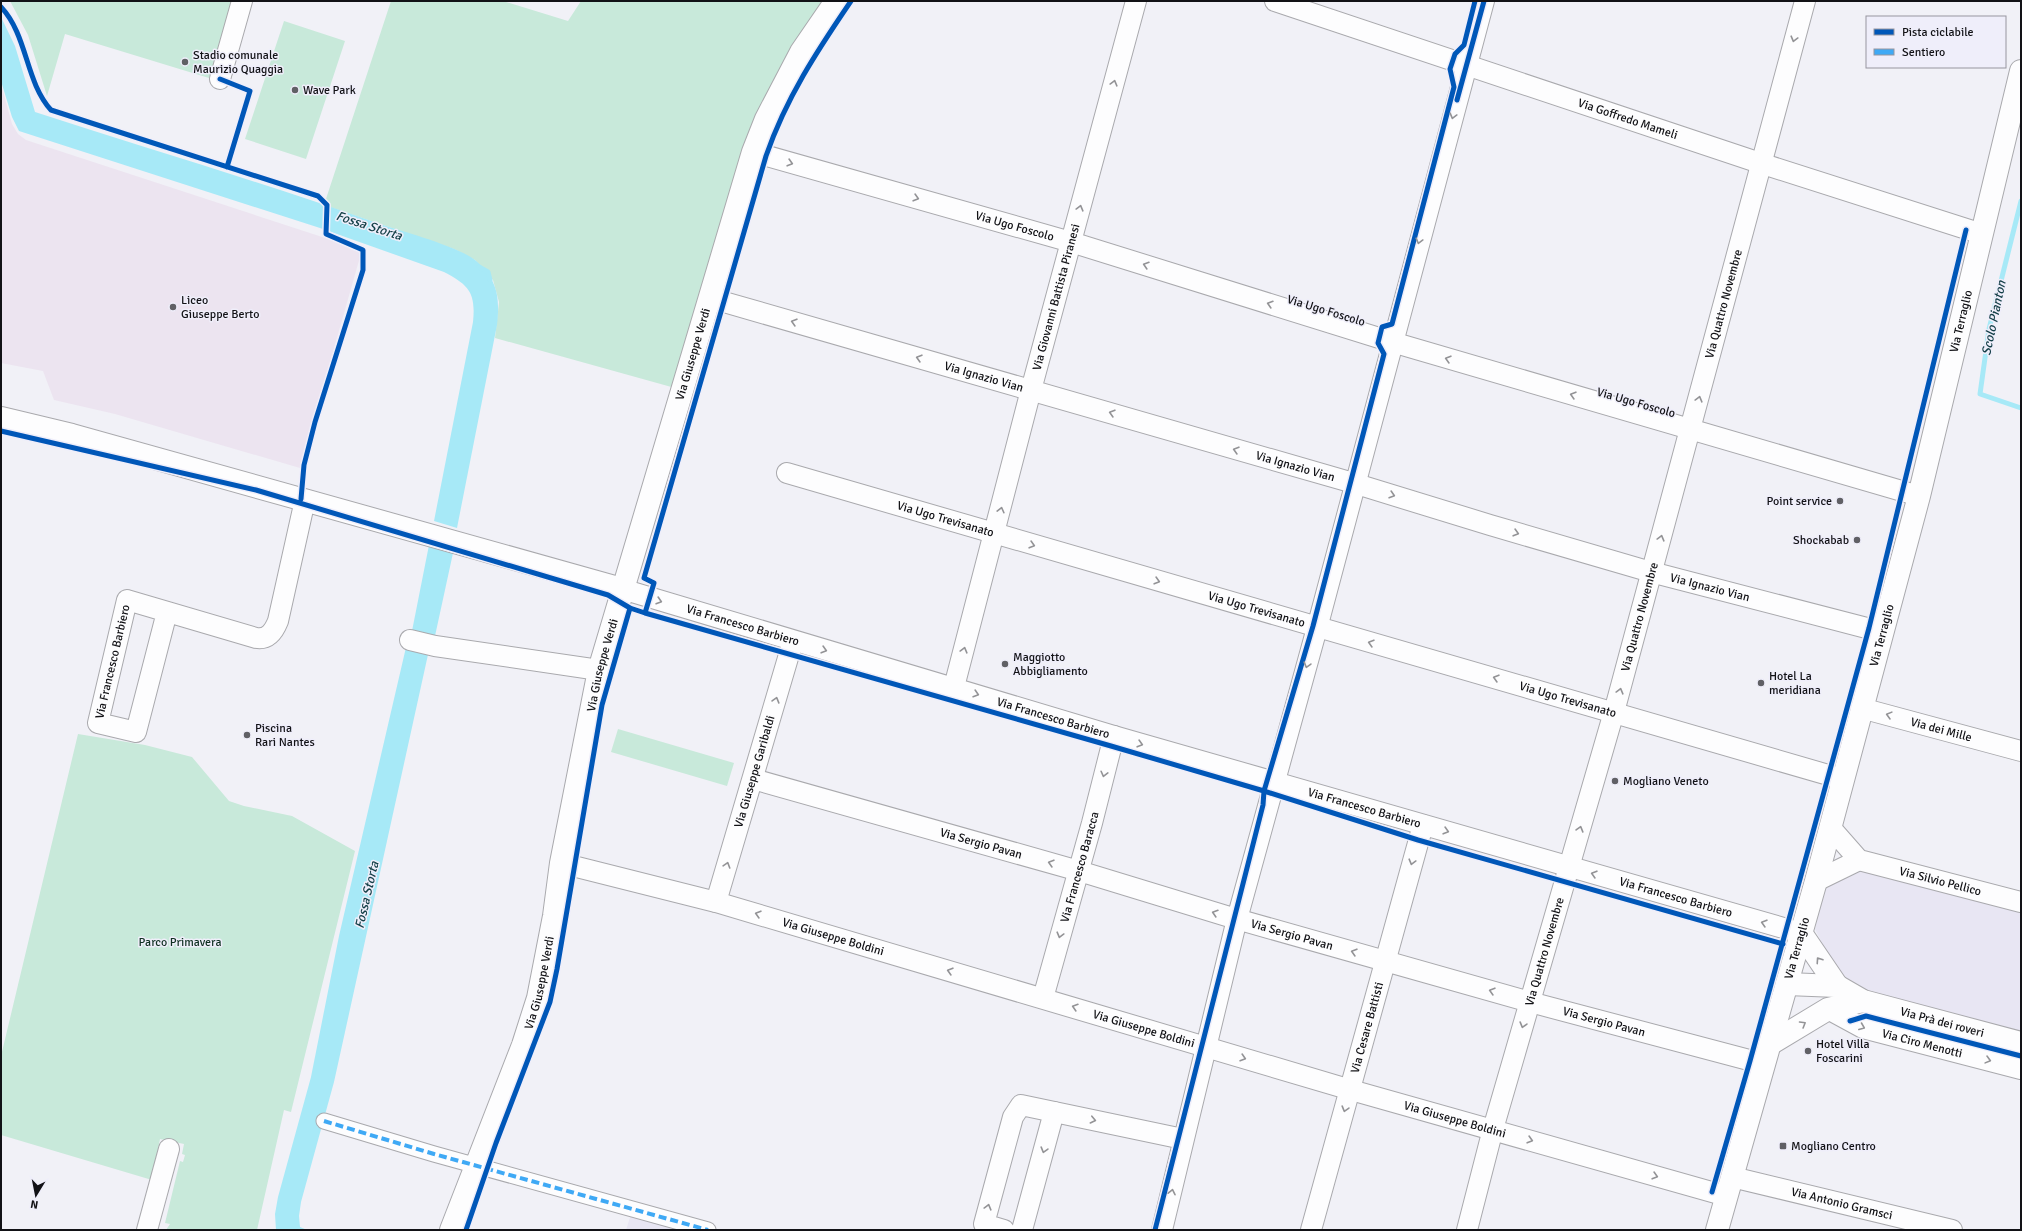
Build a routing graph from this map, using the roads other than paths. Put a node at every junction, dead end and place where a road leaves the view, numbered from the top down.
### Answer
1 (242, 1) edge
2 (836, 1) edge
3 (1136, 1) edge
4 (1275, 1) edge
5 (1484, 1) edge
6 (1805, 1) edge
7 (1467, 65) junction
8 (2021, 71) edge
9 (220, 79) dead end
10 (753, 152) junction
11 (1760, 162) junction
12 (1982, 234) junction
13 (1071, 242) junction
14 (710, 298) junction
15 (1392, 342) junction
16 (1031, 390) junction
17 (1, 418) edge
18 (1691, 430) junction
19 (787, 473) dead end
20 (1355, 483) junction
21 (1918, 496) junction
22 (305, 500) junction
23 (995, 534) junction
24 (1651, 572) junction
25 (622, 589) junction
26 (167, 612) junction
27 (1317, 628) junction
28 (1882, 632) junction
29 (412, 641) dead end
30 (793, 641) junction
31 (599, 670) junction
32 (954, 687) junction
33 (1862, 708) junction
34 (1614, 712) junction
35 (1114, 736) junction
36 (2021, 751) edge
37 (753, 779) junction
38 (1842, 779) junction
39 (1274, 782) junction
40 (1423, 825) junction
41 (1830, 827) junction
42 (1859, 860) junction
43 (561, 863) junction
44 (1570, 867) junction
45 (1079, 870) junction
46 (1816, 881) junction
47 (716, 902) junction
48 (2021, 902) edge
49 (1237, 919) junction
50 (1801, 933) junction
51 (1386, 961) junction
52 (1787, 984) junction
53 (1837, 986) junction
54 (1043, 998) junction
55 (1864, 1001) junction
56 (1530, 1002) junction
57 (1828, 1009) junction
58 (2021, 1043) edge
59 (1770, 1044) junction
60 (1206, 1046) junction
61 (1764, 1064) junction
62 (2021, 1068) edge
63 (1351, 1090) junction
64 (1054, 1112) junction
65 (324, 1121) dead end
66 (1493, 1129) junction
67 (1183, 1139) junction
68 (169, 1149) dead end
69 (476, 1166) junction
70 (1729, 1186) junction
71 (146, 1230) edge
72 (450, 1230) edge
73 (708, 1230) edge
74 (1004, 1230) edge
75 (1022, 1230) edge
76 (1162, 1230) edge
77 (1311, 1230) edge
78 (1467, 1230) edge
79 (1717, 1230) edge
80 (1952, 1230) edge

1 - 9 street
2 - 10 street, Via Giuseppe Verdi
13 -> 3 street, Via Giovanni Battista Piranesi
4 - 7 street, Via Goffredo Mameli
5 - 7 street
6 -> 11 street, Via Quattro Novembre
7 - 11 street, Via Goffredo Mameli
7 -> 15 street
8 - 12 street, Via Terraglio
10 -> 13 street, Via Ugo Foscolo
10 - 14 street, Via Giuseppe Verdi
11 - 12 street, Via Goffredo Mameli
18 -> 11 street, Via Quattro Novembre
12 - 21 street, Via Terraglio
15 -> 13 street, Via Ugo Foscolo
13 - 16 street, Via Giovanni Battista Piranesi
16 -> 14 street, Via Ignazio Vian
14 - 25 street, Via Giuseppe Verdi
18 -> 15 street, Via Ugo Foscolo
15 - 20 street
20 -> 16 street, Via Ignazio Vian
23 -> 16 street, Via Giovanni Battista Piranesi
17 - 22 street, Via Francesco Barbiero
18 - 21 street, Via Ugo Foscolo
24 -> 18 street, Via Quattro Novembre
19 - 23 street, Via Ugo Trevisanato
20 -> 24 street, Via Ignazio Vian
20 - 27 street
21 - 28 street, Via Terraglio
22 - 25 street, Via Francesco Barbiero
22 - 26 street, Via Francesco Barbiero
23 -> 27 street, Via Ugo Trevisanato
32 -> 23 street, Via Giovanni Battista Piranesi
24 - 28 street, Via Ignazio Vian
34 -> 24 street, Via Quattro Novembre
25 -> 30 street, Via Francesco Barbiero
25 - 31 street, Via Giuseppe Verdi
26 - 26 street, Via Francesco Barbiero
34 -> 27 street, Via Ugo Trevisanato
27 -> 39 street
28 - 33 street, Via Terraglio
29 - 31 street
30 -> 32 street, Via Francesco Barbiero
37 -> 30 street, Via Giuseppe Garibaldi
31 - 43 street, Via Giuseppe Verdi
32 -> 35 street, Via Francesco Barbiero
36 -> 33 street, Via dei Mille
33 - 38 street, Via Terraglio
34 - 38 street, Via Ugo Trevisanato
44 -> 34 street, Via Quattro Novembre
35 -> 39 street, Via Francesco Barbiero
35 -> 45 street, Via Francesco Baracca
45 -> 37 street, Via Sergio Pavan
47 -> 37 street, Via Giuseppe Garibaldi
38 - 41 street, Via Terraglio
39 - 40 street, Via Francesco Barbiero
39 - 49 street
40 -> 44 street, Via Francesco Barbiero
40 -> 51 street, Via Cesare Battisti
41 - 42 street
41 - 46 street, Via Terraglio
42 - 46 street
42 - 48 street, Via Silvio Pellico
43 - 47 street, Via Giuseppe Boldini
43 - 69 street, Via Giuseppe Verdi
50 -> 44 street, Via Francesco Barbiero
44 - 56 street, Via Quattro Novembre
49 -> 45 street, Via Sergio Pavan
45 -> 54 street, Via Francesco Baracca
46 - 50 street, Via Terraglio
54 -> 47 street, Via Giuseppe Boldini
51 -> 49 street, Via Sergio Pavan
49 - 60 street
50 - 52 street, Via Terraglio
53 -> 50 street, Via Prà dei roveri
56 -> 51 street, Via Sergio Pavan
51 - 63 street, Via Cesare Battisti
52 - 53 street, Via Prà dei roveri
52 - 57 street
52 - 59 street, Via Terraglio
53 - 55 street, Via Prà dei roveri
60 -> 54 street, Via Giuseppe Boldini
55 - 57 street, Via Prà dei roveri
55 - 58 street, Via Prà dei roveri
56 - 61 street, Via Sergio Pavan
56 -> 66 street, Via Quattro Novembre
59 -> 57 street, Via Prà dei roveri
57 -> 62 street, Via Ciro Menotti
59 - 61 street, Via Terraglio
60 -> 63 street, Via Giuseppe Boldini
60 - 67 street
61 - 70 street, Via Terraglio
63 - 66 street, Via Giuseppe Boldini
63 -> 77 street, Via Cesare Battisti
64 -> 67 street
74 -> 64 street
64 -> 75 street
65 - 69 street
66 -> 70 street, Via Giuseppe Boldini
66 - 78 street, Via Quattro Novembre
76 -> 67 street
68 - 71 street
69 - 72 street, Via Giuseppe Verdi
69 - 73 street
70 - 79 street, Via Terraglio
70 - 80 street, Via Antonio Gramsci

